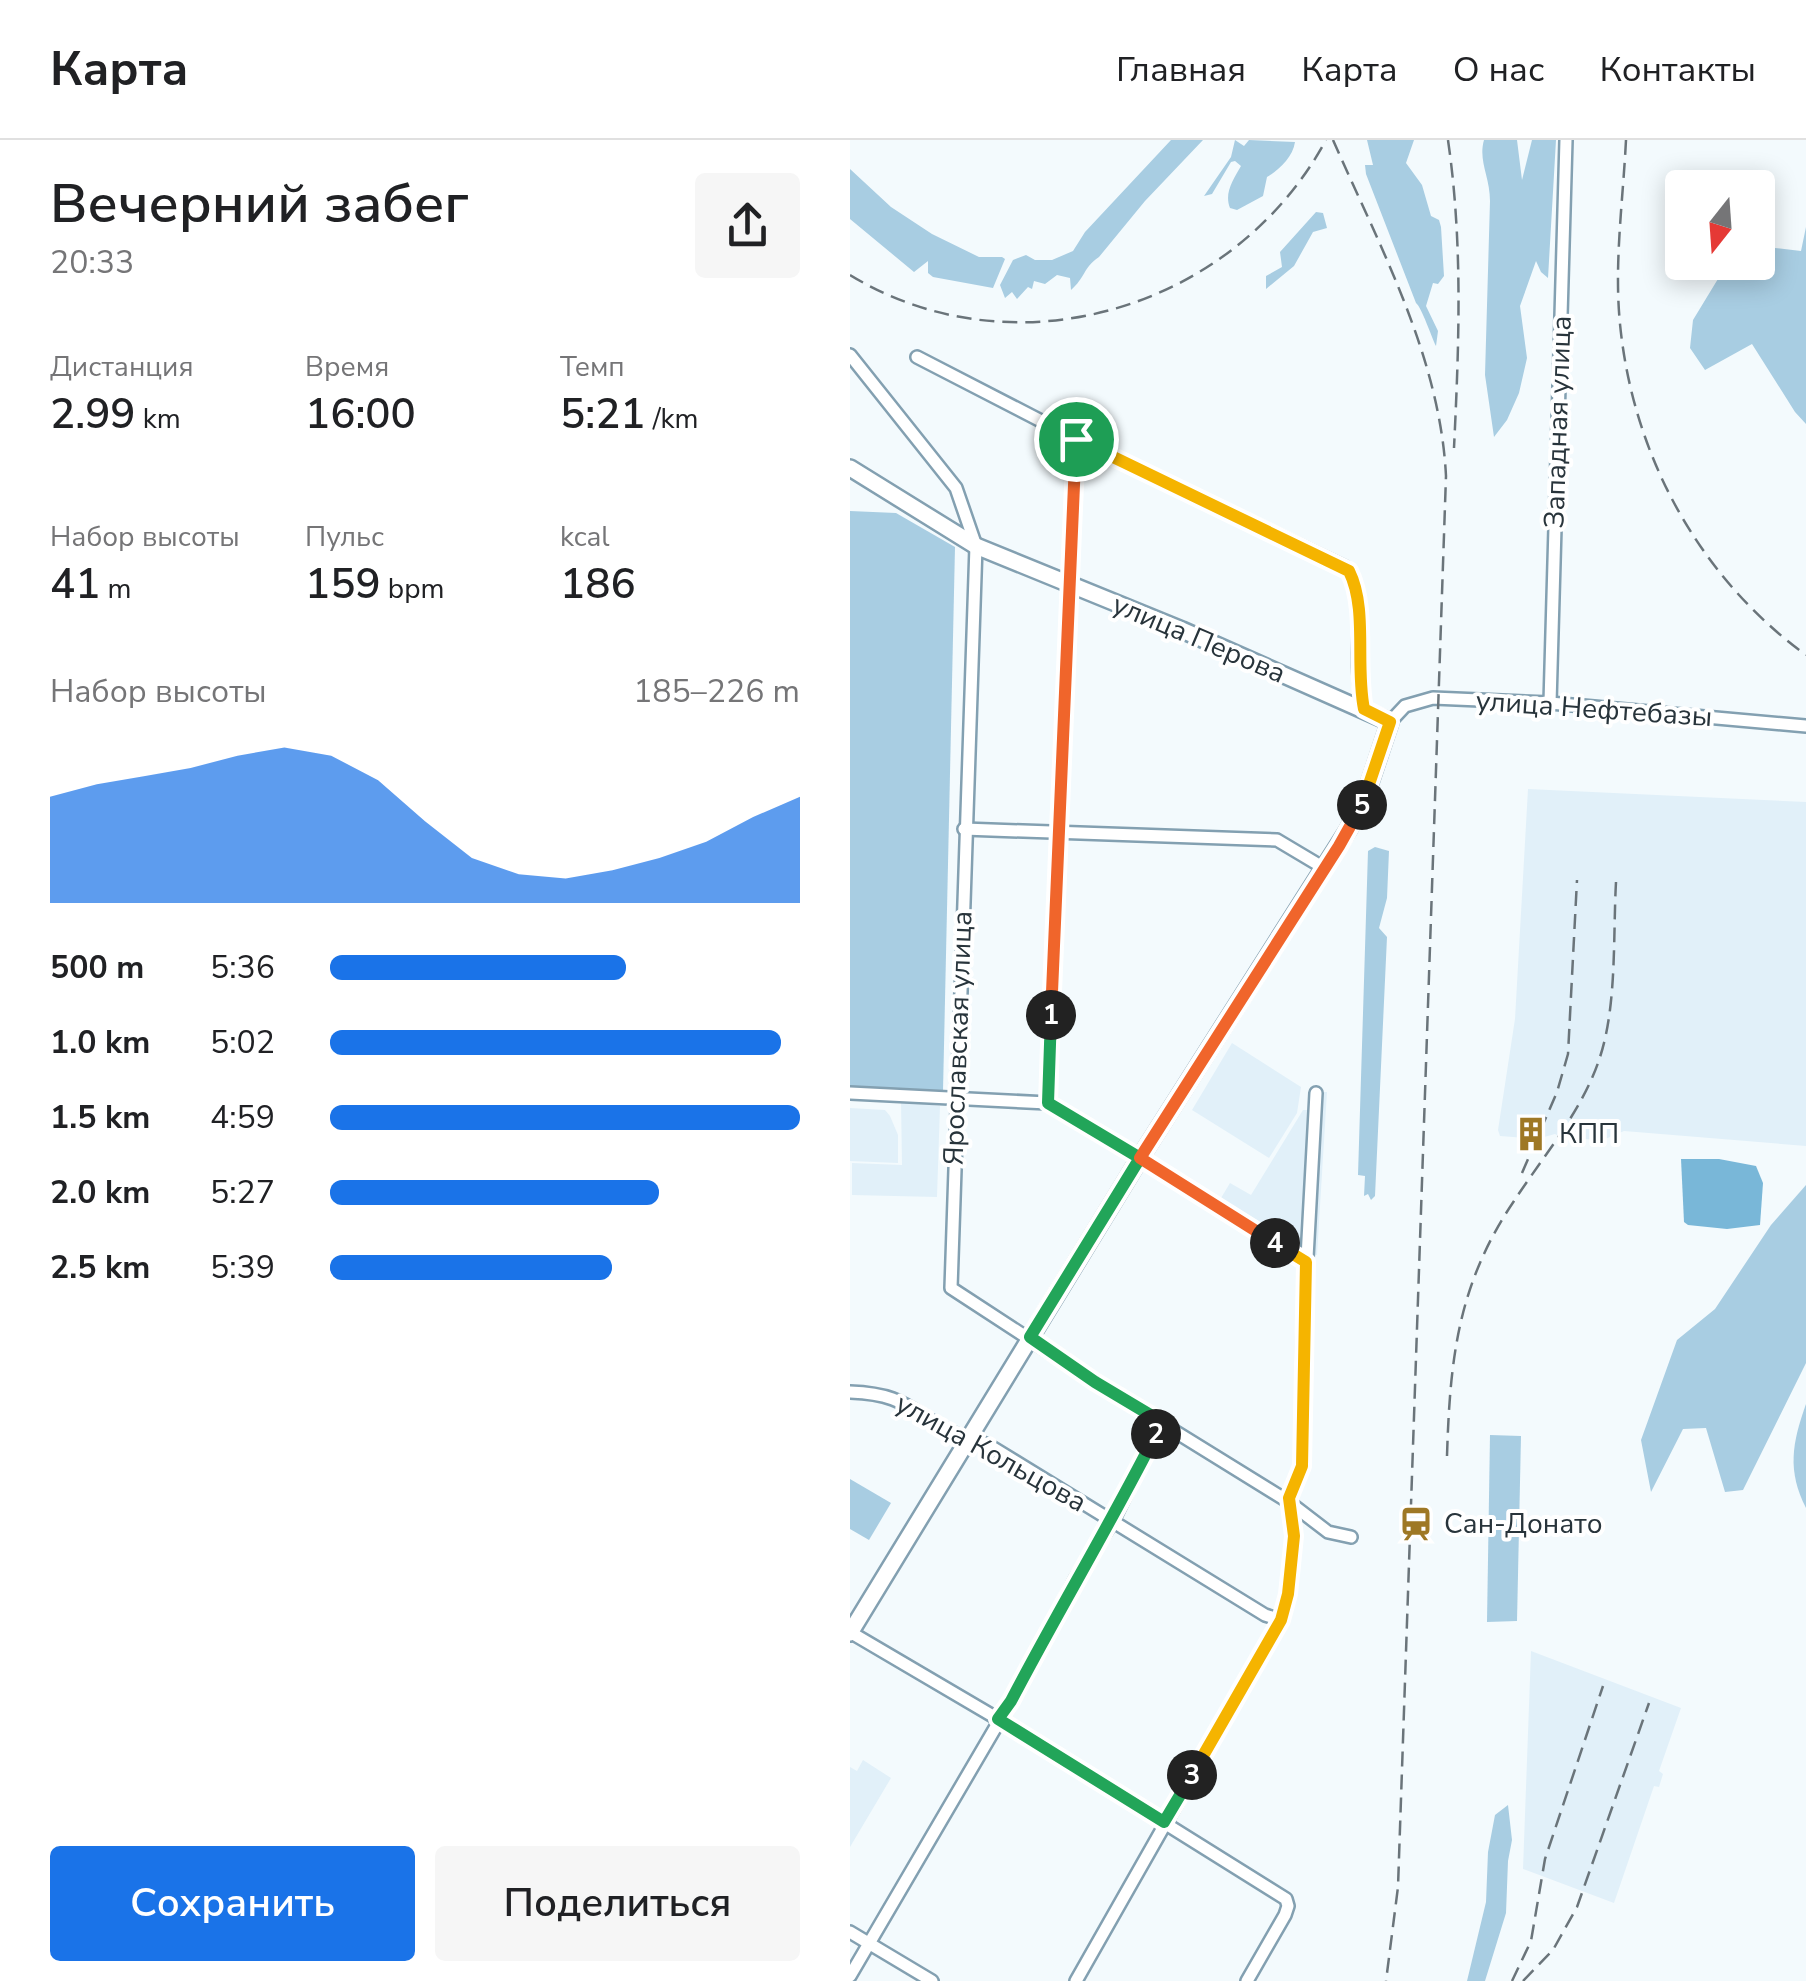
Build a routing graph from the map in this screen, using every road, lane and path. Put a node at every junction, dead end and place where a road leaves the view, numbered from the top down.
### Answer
1 (1566, 140) edge
2 (850, 354) edge
3 (917, 357) dead end
4 (1076, 439) junction
5 (850, 468) edge
6 (976, 546) junction
7 (1069, 586) junction
8 (1550, 704) junction
9 (1364, 709) junction
10 (1390, 722) junction
11 (1806, 726) edge
12 (964, 830) junction
13 (1057, 834) junction
14 (1324, 868) junction
15 (850, 1092) edge
16 (1316, 1093) dead end
17 (956, 1098) junction
18 (1048, 1103) junction
19 (1140, 1158) junction
20 (1306, 1262) junction
21 (1030, 1337) junction
22 (850, 1392) edge
23 (1162, 1422) junction
24 (968, 1438) junction
25 (1289, 1502) junction
26 (1113, 1520) junction
27 (1351, 1538) dead end
28 (1281, 1620) junction
29 (850, 1632) edge
30 (998, 1719) junction
31 (1164, 1822) junction
32 (850, 1932) edge
33 (869, 1944) junction
34 (850, 1976) edge
35 (932, 1981) edge
36 (1076, 1981) edge
37 (1248, 1981) edge

1 - 8 street, Западная улица
2 - 6 street, Ярославская улица
3 - 4 street
4 - 7 street
4 - 9 street
5 - 6 main road, улица Перова
6 - 7 main road, улица Перова
6 - 12 street, Ярославская улица
7 - 9 main road, улица Перова
7 - 13 street
8 - 10 street, улица Нефтебазы
8 - 11 street, улица Нефтебазы
9 - 10 main road, улица Перова
10 - 14 main road
12 - 13 street
12 - 17 street, Ярославская улица
13 - 14 street
13 - 18 street
14 - 19 main road
15 - 17 street
16 - 20 street
17 - 18 street
17 - 21 street, Ярославская улица
18 - 19 street
19 - 20 street
19 - 21 main road
20 - 25 street
21 - 23 street, Ярославская улица
21 - 24 main road
22 - 24 street, улица Кольцова
23 - 25 street, Ярославская улица
23 - 26 street
24 - 26 street, улица Кольцова
24 - 29 main road
25 - 27 street, Ярославская улица
25 - 28 street
26 - 28 street, улица Кольцова
26 - 30 street
28 - 31 street
29 - 30 street
30 - 31 street
30 - 33 street
31 - 36 street
31 - 37 street
32 - 33 street
33 - 34 street
33 - 35 street

